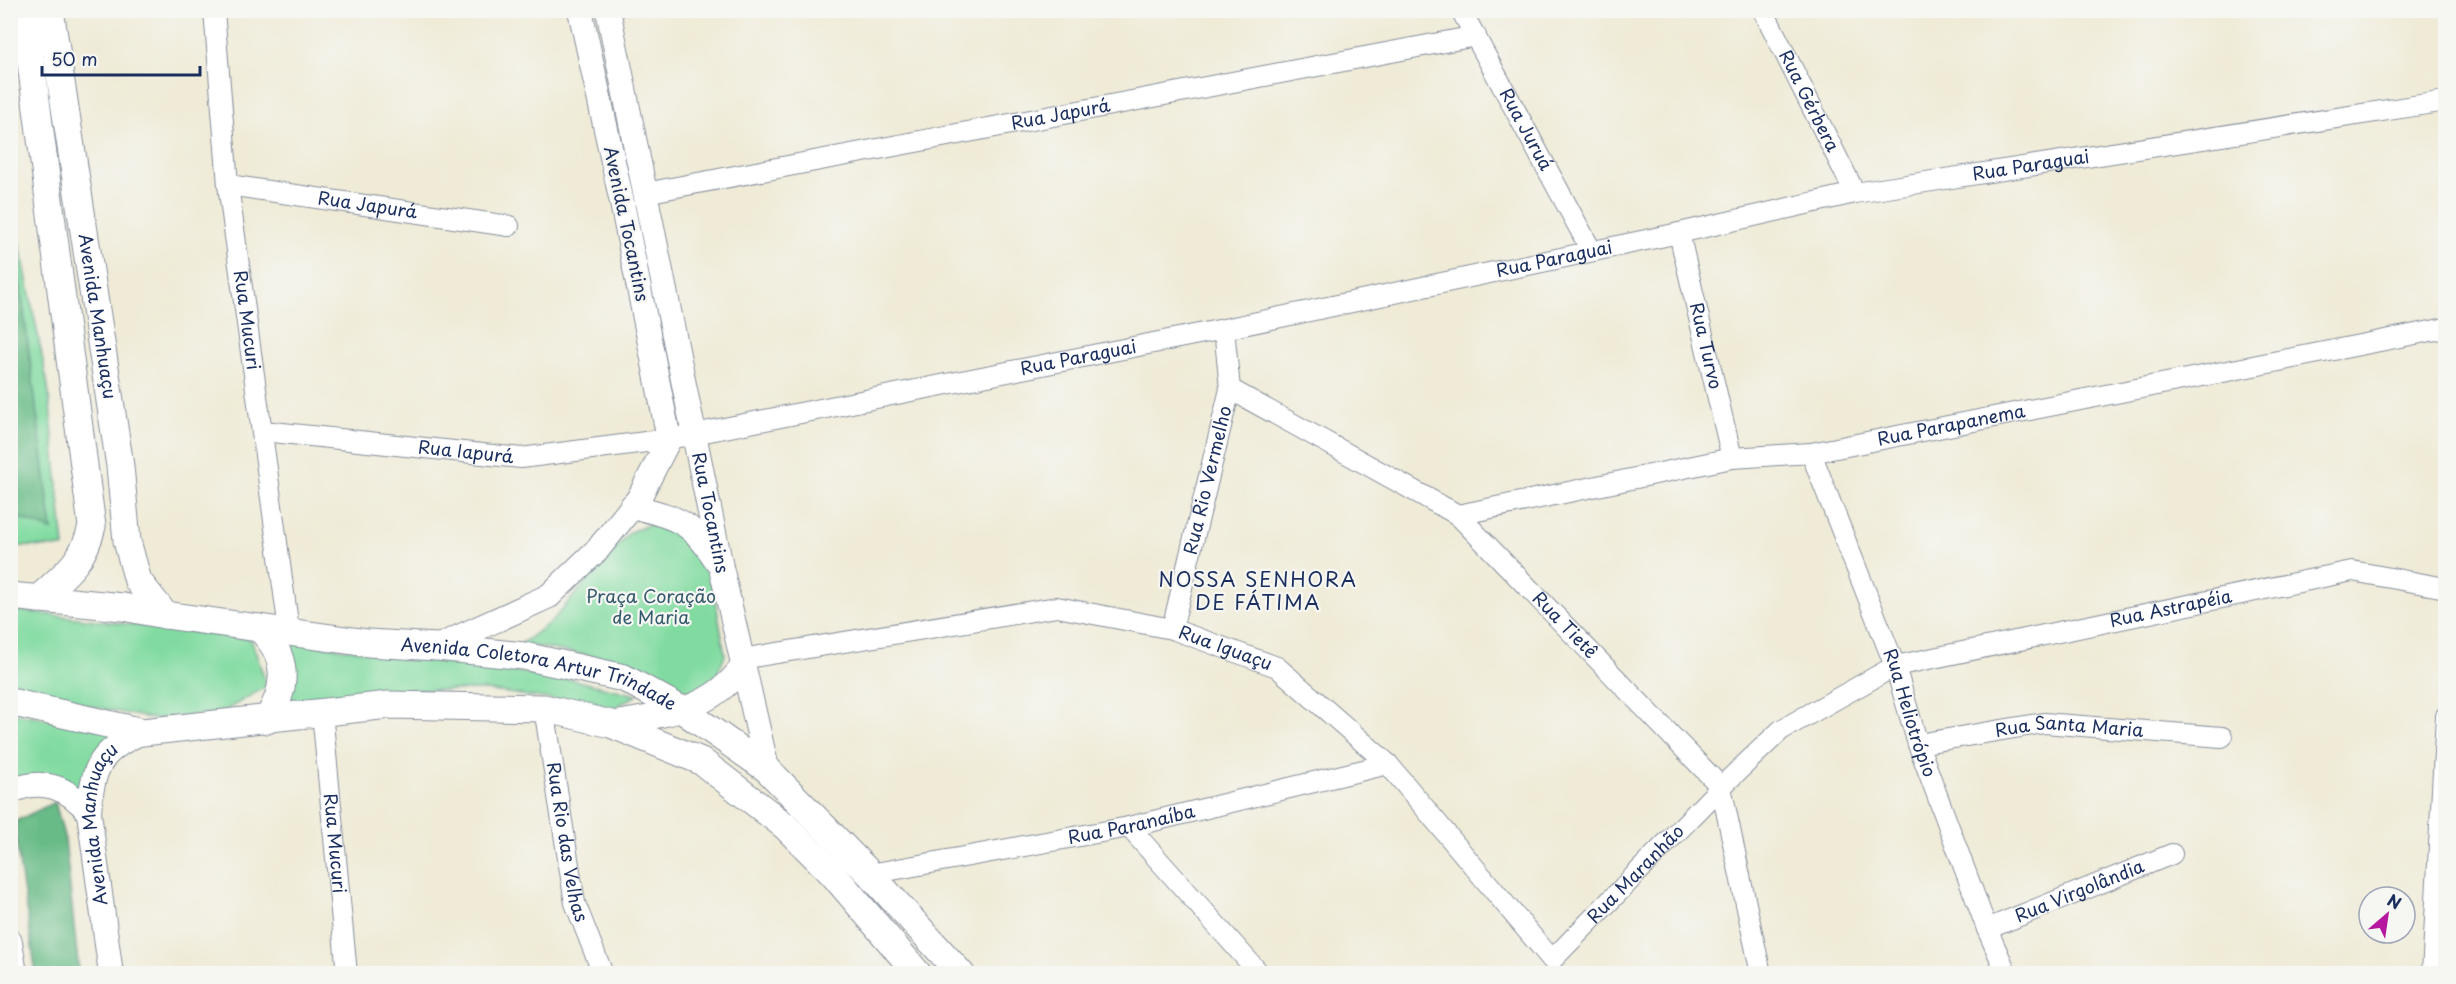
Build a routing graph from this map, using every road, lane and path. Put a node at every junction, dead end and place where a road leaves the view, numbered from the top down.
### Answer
1 (24, 10) edge
2 (50, 10) edge
3 (214, 10) edge
4 (580, 10) edge
5 (608, 10) edge
6 (1461, 10) edge
7 (1763, 10) edge
8 (1476, 36) junction
9 (2445, 101) edge
10 (228, 185) junction
11 (645, 193) junction
12 (1855, 193) junction
13 (508, 226) dead end
14 (1679, 233) junction
15 (1591, 250) junction
16 (2445, 327) edge
17 (1224, 329) junction
18 (1230, 388) junction
19 (263, 430) junction
20 (693, 433) junction
21 (669, 439) junction
22 (1811, 453) junction
23 (1732, 458) junction
24 (632, 506) junction
25 (1458, 515) junction
26 (721, 567) junction
27 (2445, 588) edge
28 (10, 596) edge
29 (38, 599) junction
30 (165, 615) junction
31 (259, 628) junction
32 (289, 630) junction
33 (1172, 630) junction
34 (437, 646) junction
35 (742, 663) junction
36 (1895, 666) junction
37 (10, 702) edge
38 (544, 708) junction
39 (684, 711) junction
40 (322, 712) junction
41 (2445, 716) edge
42 (267, 720) junction
43 (611, 724) junction
44 (143, 732) junction
45 (2222, 737) dead end
46 (1918, 744) junction
47 (1388, 764) junction
48 (767, 769) junction
49 (1721, 787) junction
50 (10, 792) edge
51 (89, 813) junction
52 (1129, 827) junction
53 (2172, 854) dead end
54 (870, 874) junction
55 (1987, 929) junction
56 (10, 942) edge
57 (1552, 960) joint
58 (15, 974) edge
59 (111, 974) edge
60 (347, 974) edge
61 (603, 974) edge
62 (918, 974) edge
63 (961, 974) edge
64 (1260, 974) edge
65 (1761, 974) edge
66 (2007, 974) edge
67 (2432, 974) edge

1 - 29 main road, Avenida Manhuaçu
2 - 30 main road, Avenida Manhuaçu
3 - 10 street, Rua Mucuri
4 - 21 street, Avenida Tocantins
5 - 11 street, Avenida Tocantins
6 - 8 street, Rua Juruá
7 - 12 street, Rua Gérbera
8 - 11 street, Rua Japurá
8 - 15 street, Rua Juruá
9 - 12 street, Rua Paraguai
10 - 13 street, Rua Japurá
10 - 19 street, Rua Mucuri
11 - 20 street, Avenida Tocantins
12 - 14 street, Rua Paraguai
14 - 15 street, Rua Paraguai
14 - 23 street, Rua Turvo
15 - 17 street, Rua Paraguai
16 - 22 street, Rua Parapanema
17 - 18 street, Rua Rio Vermelho
17 - 20 street, Rua Paraguai
18 - 25 street, Rua Tietê
18 - 33 street, Rua Rio Vermelho
19 - 21 street, Rua Iapurá
19 - 32 street, Rua Mucuri
20 - 21 street, Rua Paraguai
20 - 26 street, Rua Tocantins
21 - 24 street, Rua Tocantins
22 - 23 street, Rua Parapanema
22 - 36 street, Rua Heliotrópio
23 - 25 street, Rua Parapanema
24 - 26 street
24 - 34 street, Rua Tocantins
25 - 49 street, Rua Tietê
26 - 35 street, Rua Tocantins
27 - 36 street, Rua Astrapéia
28 - 29 main road, Avenida Coletora Artur Trindade
29 - 30 main road, Avenida Coletora Artur Trindade
30 - 31 main road, Avenida Coletora Artur Trindade
31 - 32 main road, Avenida Coletora Artur Trindade
31 - 42 main road
32 - 34 main road, Avenida Coletora Artur Trindade
33 - 35 street, Rua Iguaçu
33 - 47 street, Rua Iguaçu
34 - 39 main road, Avenida Coletora Artur Trindade
35 - 39 street
35 - 48 street, Rua Tocantins
36 - 46 street, Rua Heliotrópio
36 - 49 street, Rua Astrapéia
37 - 44 main road, Avenida Coletora Artur Trindade
38 - 40 main road, Avenida Coletora Artur Trindade
38 - 43 main road, Avenida Coletora Artur Trindade
38 - 61 street, Rua Rio das Velhas
39 - 43 street
39 - 48 main road, Avenida Coletora Artur Trindade
40 - 42 main road, Avenida Coletora Artur Trindade
40 - 60 street, Rua Mucuri
41 - 67 street
42 - 44 main road, Avenida Coletora Artur Trindade
43 - 62 main road, Avenida Coletora Artur Trindade
44 - 51 street, Avenida Manhuaçu
45 - 46 street, Rua Santa Maria
46 - 55 street, Rua Heliotrópio
47 - 52 street, Rua Paranaíba
47 - 57 street, Rua Iguaçu
48 - 54 main road, Avenida Coletora Artur Trindade
49 - 57 street, Rua Maranhão
49 - 65 street
50 - 51 street
51 - 59 street, Avenida Manhuaçu
52 - 54 street, Rua Paranaíba
52 - 64 street
53 - 55 street, Rua Virgolândia
54 - 63 main road, Avenida Coletora Artur Trindade
55 - 66 street, Rua Heliotrópio
56 - 58 street

